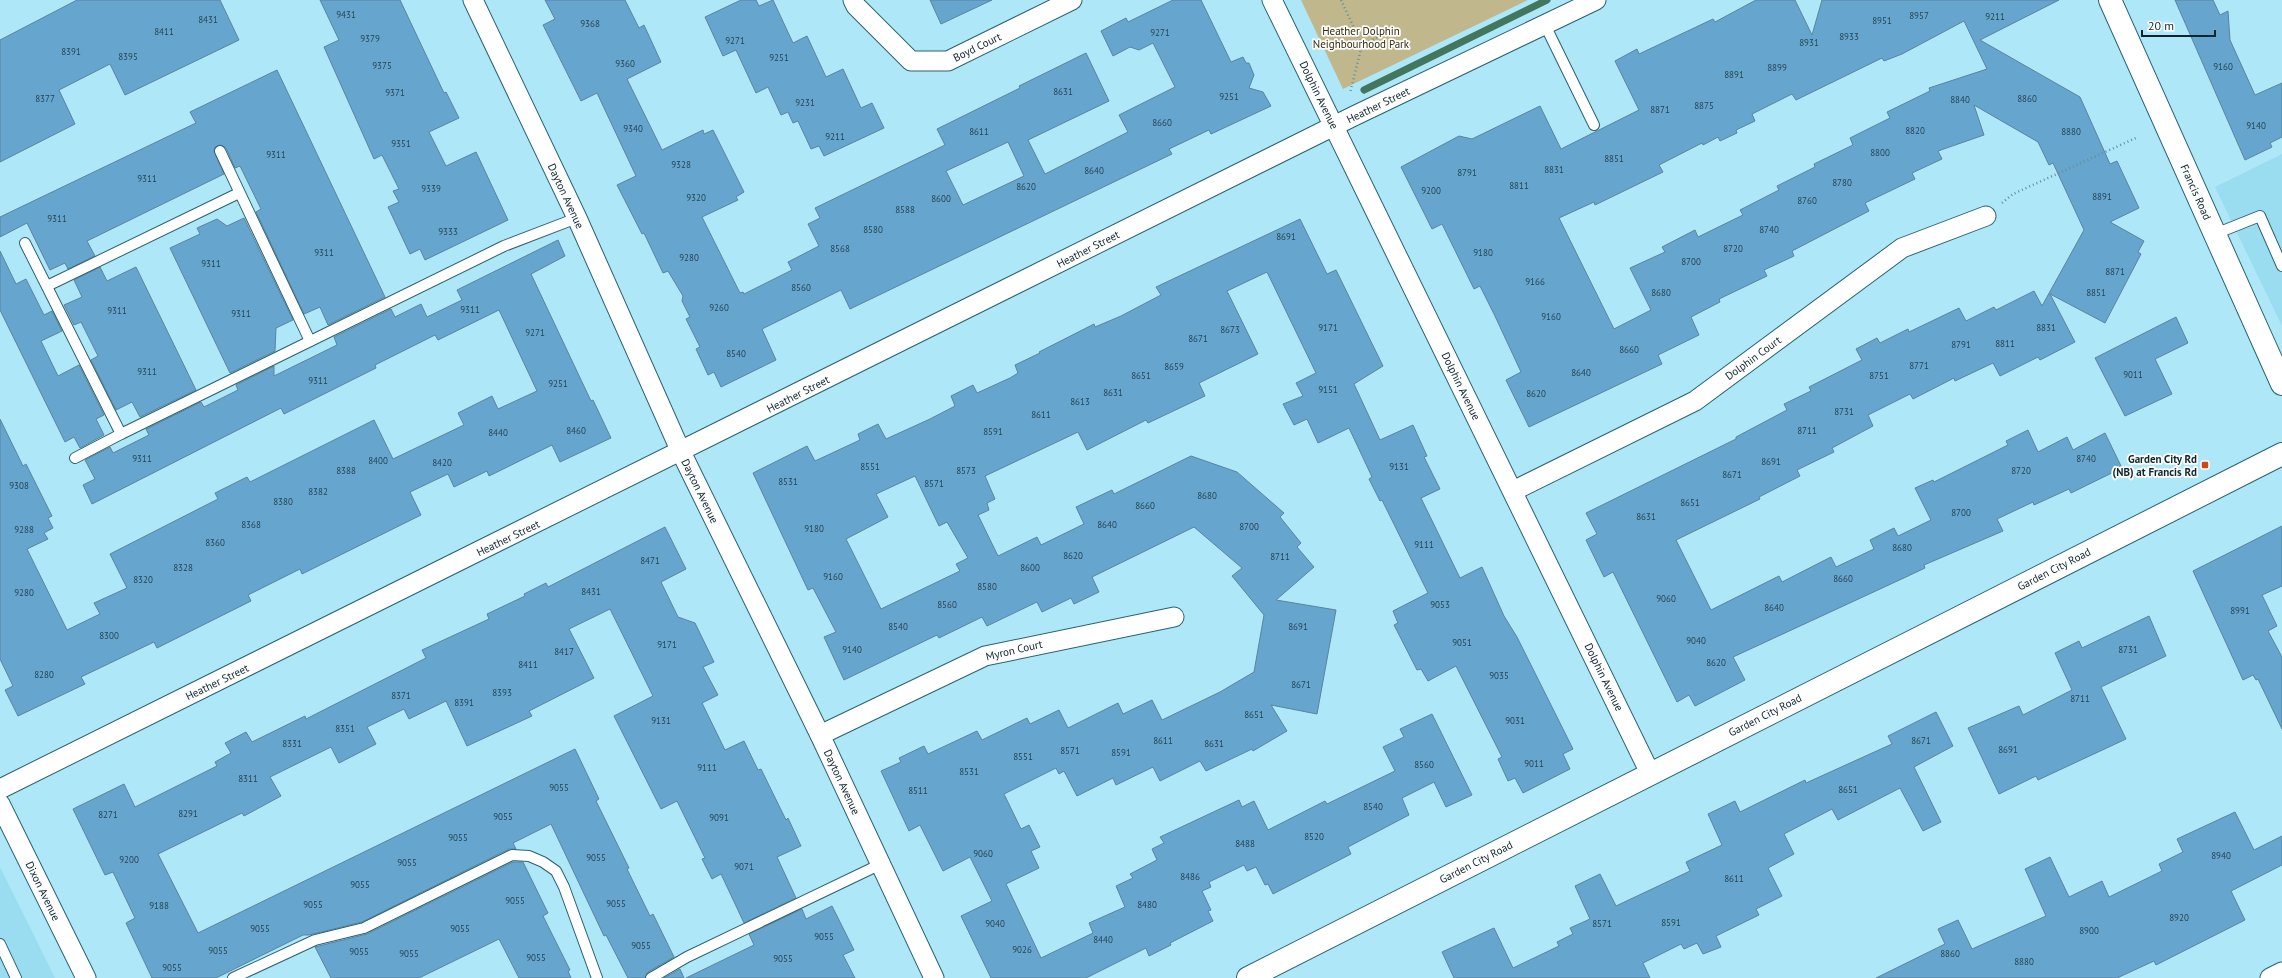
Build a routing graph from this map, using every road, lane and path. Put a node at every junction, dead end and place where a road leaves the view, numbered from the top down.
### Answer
1 (472, 0) edge
2 (853, 0) edge
3 (1072, 0) edge
4 (1272, 0) edge
5 (1340, 0) edge
6 (1596, 0) edge
7 (2110, 0) edge
8 (1545, 25) junction
9 (1392, 30) dead end
10 (1362, 45) junction
11 (1349, 97) dead end
12 (1594, 125) dead end
13 (1334, 126) junction
14 (2138, 137) dead end
15 (220, 151) dead end
16 (239, 193) junction
17 (1986, 216) joint
18 (577, 218) junction
19 (2215, 234) junction
20 (25, 244) dead end
21 (2282, 266) edge
22 (47, 286) junction
23 (310, 341) junction
24 (2282, 384) edge
25 (120, 434) junction
26 (681, 452) junction
27 (2282, 454) edge
28 (75, 458) dead end
29 (1513, 491) junction
30 (1174, 617) dead end
31 (820, 735) junction
32 (1650, 773) junction
33 (0, 789) edge
34 (0, 804) edge
35 (881, 864) junction
36 (0, 944) edge
37 (2282, 972) edge
38 (16, 978) edge
39 (86, 978) edge
40 (233, 978) edge
41 (597, 978) edge
42 (651, 978) edge
43 (934, 978) edge
44 (1248, 978) edge
45 (2270, 978) edge

1 - 18 street, Dayton Avenue
2 - 3 street, Boyd Court
4 - 13 street, Dolphin Avenue
5 - 10 path
6 - 8 street, Heather Street
7 - 19 street, Francis Road
8 - 12 lane
8 - 13 street, Heather Street
9 - 10 path
10 - 11 path
13 - 26 street, Heather Street
13 - 29 street, Dolphin Avenue
14 - 17 path
15 - 16 lane
16 - 22 lane
16 - 23 lane
17 - 29 street, Dolphin Court
18 - 23 lane
18 - 26 street, Dayton Avenue
19 - 21 lane
19 - 24 street, Francis Road
20 - 22 lane
22 - 25 lane
23 - 25 lane
25 - 28 lane
26 - 31 street, Dayton Avenue
26 - 33 street, Heather Street
27 - 32 street, Garden City Road
29 - 32 street, Dolphin Avenue
30 - 31 street, Myron Court
31 - 35 street, Dayton Avenue
32 - 44 street, Garden City Road
34 - 39 street, Dixon Avenue
35 - 42 lane
35 - 43 street, Dayton Avenue
36 - 38 lane
37 - 45 street
40 - 41 lane

